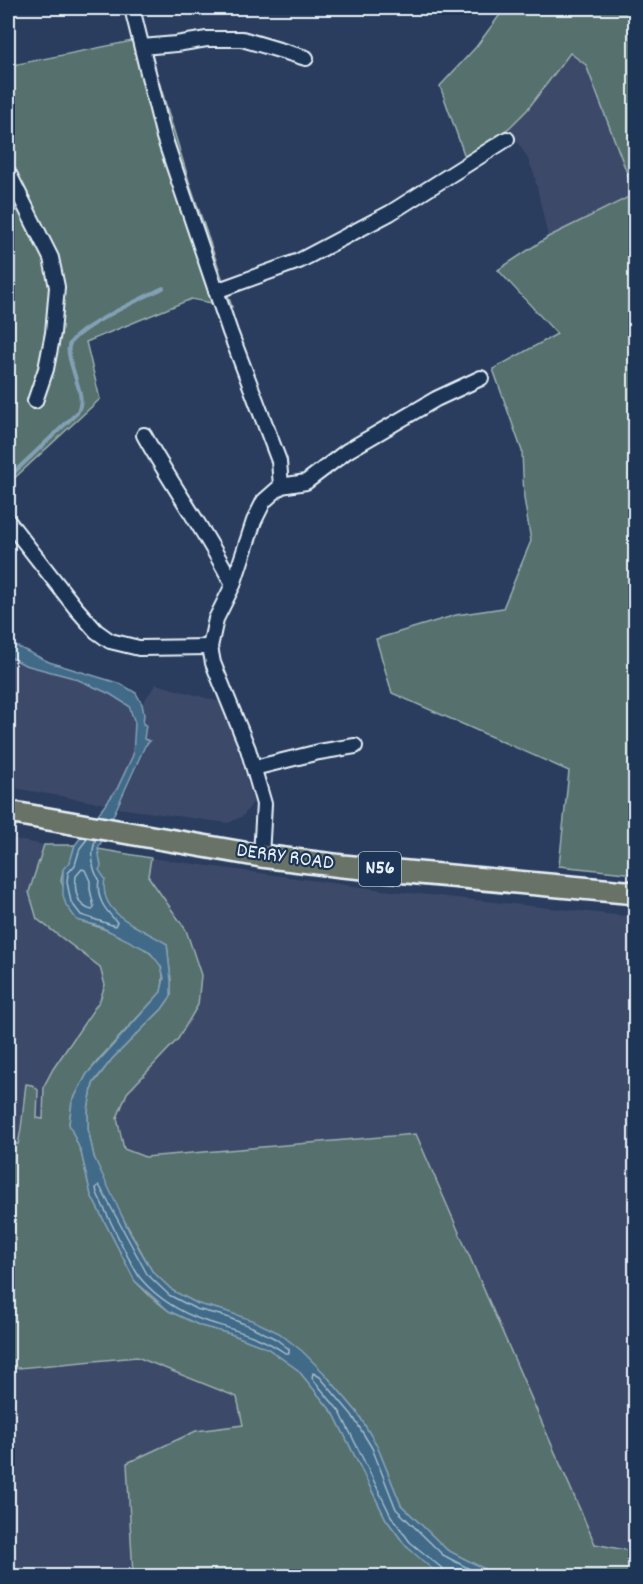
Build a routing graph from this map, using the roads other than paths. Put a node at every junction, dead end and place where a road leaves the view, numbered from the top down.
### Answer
1 (132, 8) edge
2 (142, 47) junction
3 (306, 58) dead end
4 (507, 139) dead end
5 (8, 172) edge
6 (216, 291) junction
7 (481, 378) dead end
8 (35, 401) dead end
9 (144, 435) dead end
10 (281, 486) junction
11 (8, 521) edge
12 (233, 585) junction
13 (210, 647) junction
14 (355, 746) dead end
15 (254, 768) junction
16 (8, 812) edge
17 (261, 856) junction
18 (636, 893) edge

1 - 2 street
2 - 3 street
2 - 6 street
4 - 6 street
5 - 8 street
6 - 10 street
7 - 10 street
9 - 12 street
10 - 12 street
11 - 13 street
12 - 13 street
13 - 15 street
14 - 15 street
15 - 17 street
16 - 17 main road, DERRY ROAD / N56
17 - 18 main road, DERRY ROAD / N56

